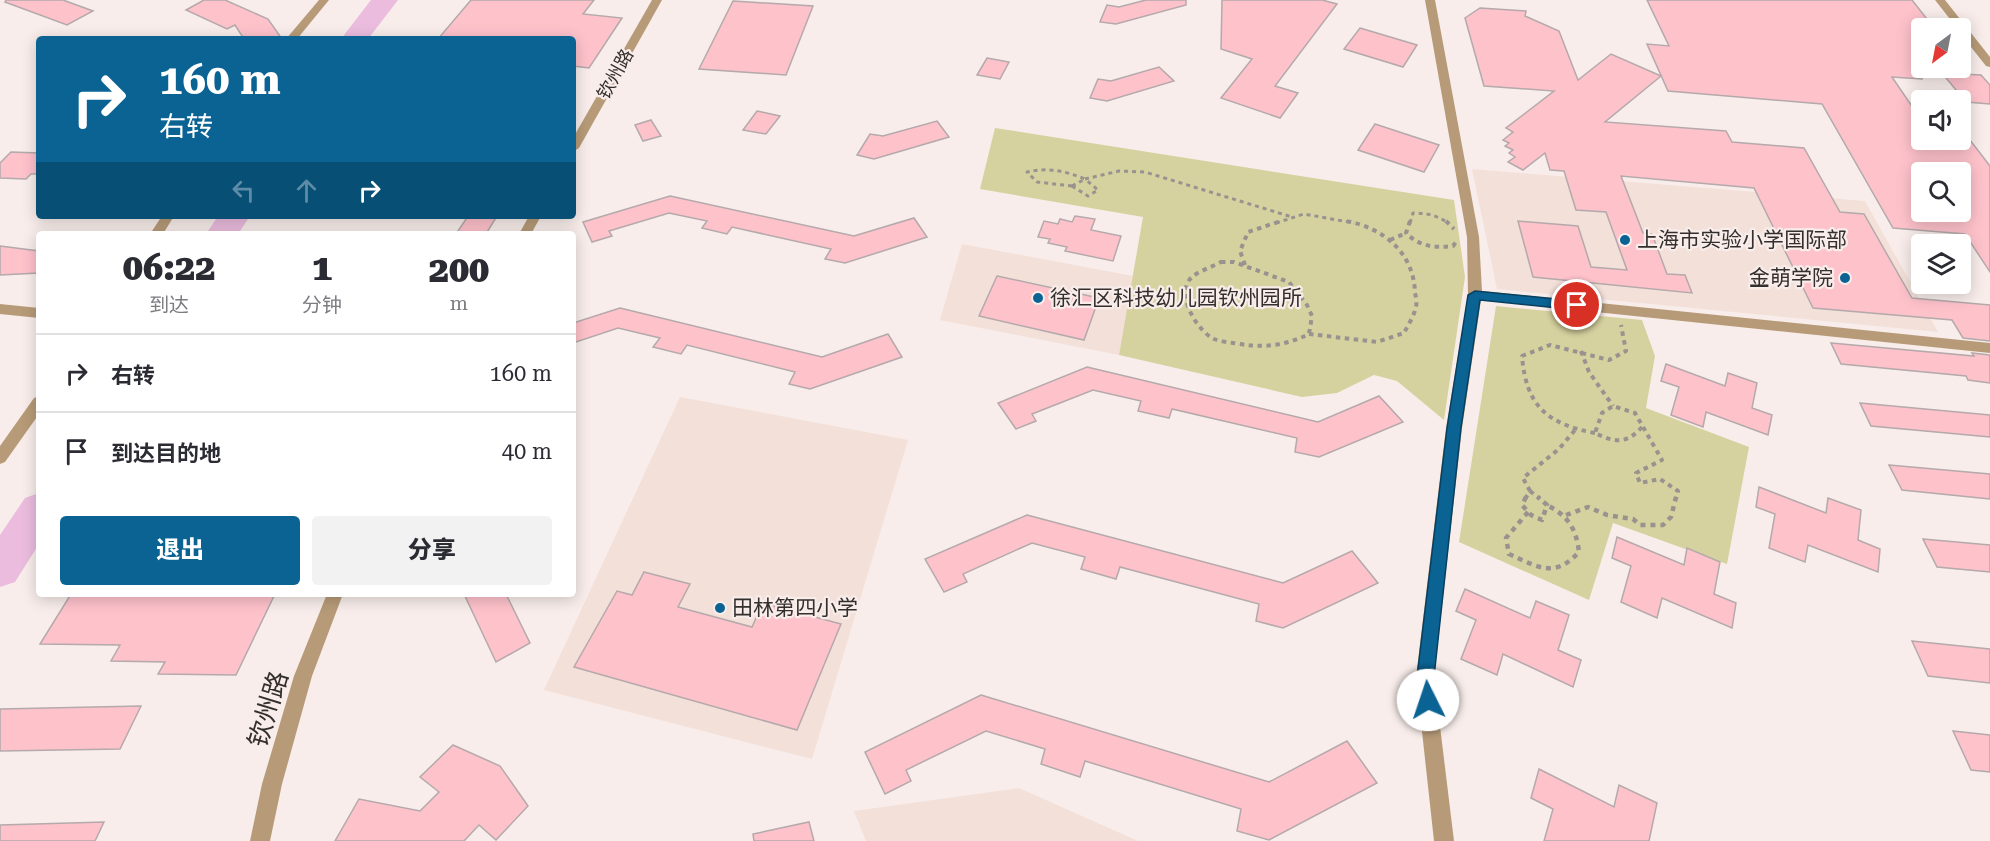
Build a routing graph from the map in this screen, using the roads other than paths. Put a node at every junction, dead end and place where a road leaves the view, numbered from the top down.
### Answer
1 (324, 0) edge
2 (657, 0) edge
3 (1430, 0) edge
4 (1940, 0) edge
5 (294, 36) edge
6 (1990, 64) edge
7 (576, 143) edge
8 (1475, 295) junction
9 (0, 309) edge
10 (36, 313) edge
11 (1990, 348) edge
12 (36, 406) edge
13 (0, 458) edge
14 (334, 597) edge
15 (260, 841) edge
16 (1444, 841) edge

1 - 5 street
2 - 7 street, 钦州路
3 - 8 street
4 - 6 street
8 - 11 street
8 - 16 street
9 - 10 street
12 - 13 street
14 - 15 street, 钦州路

